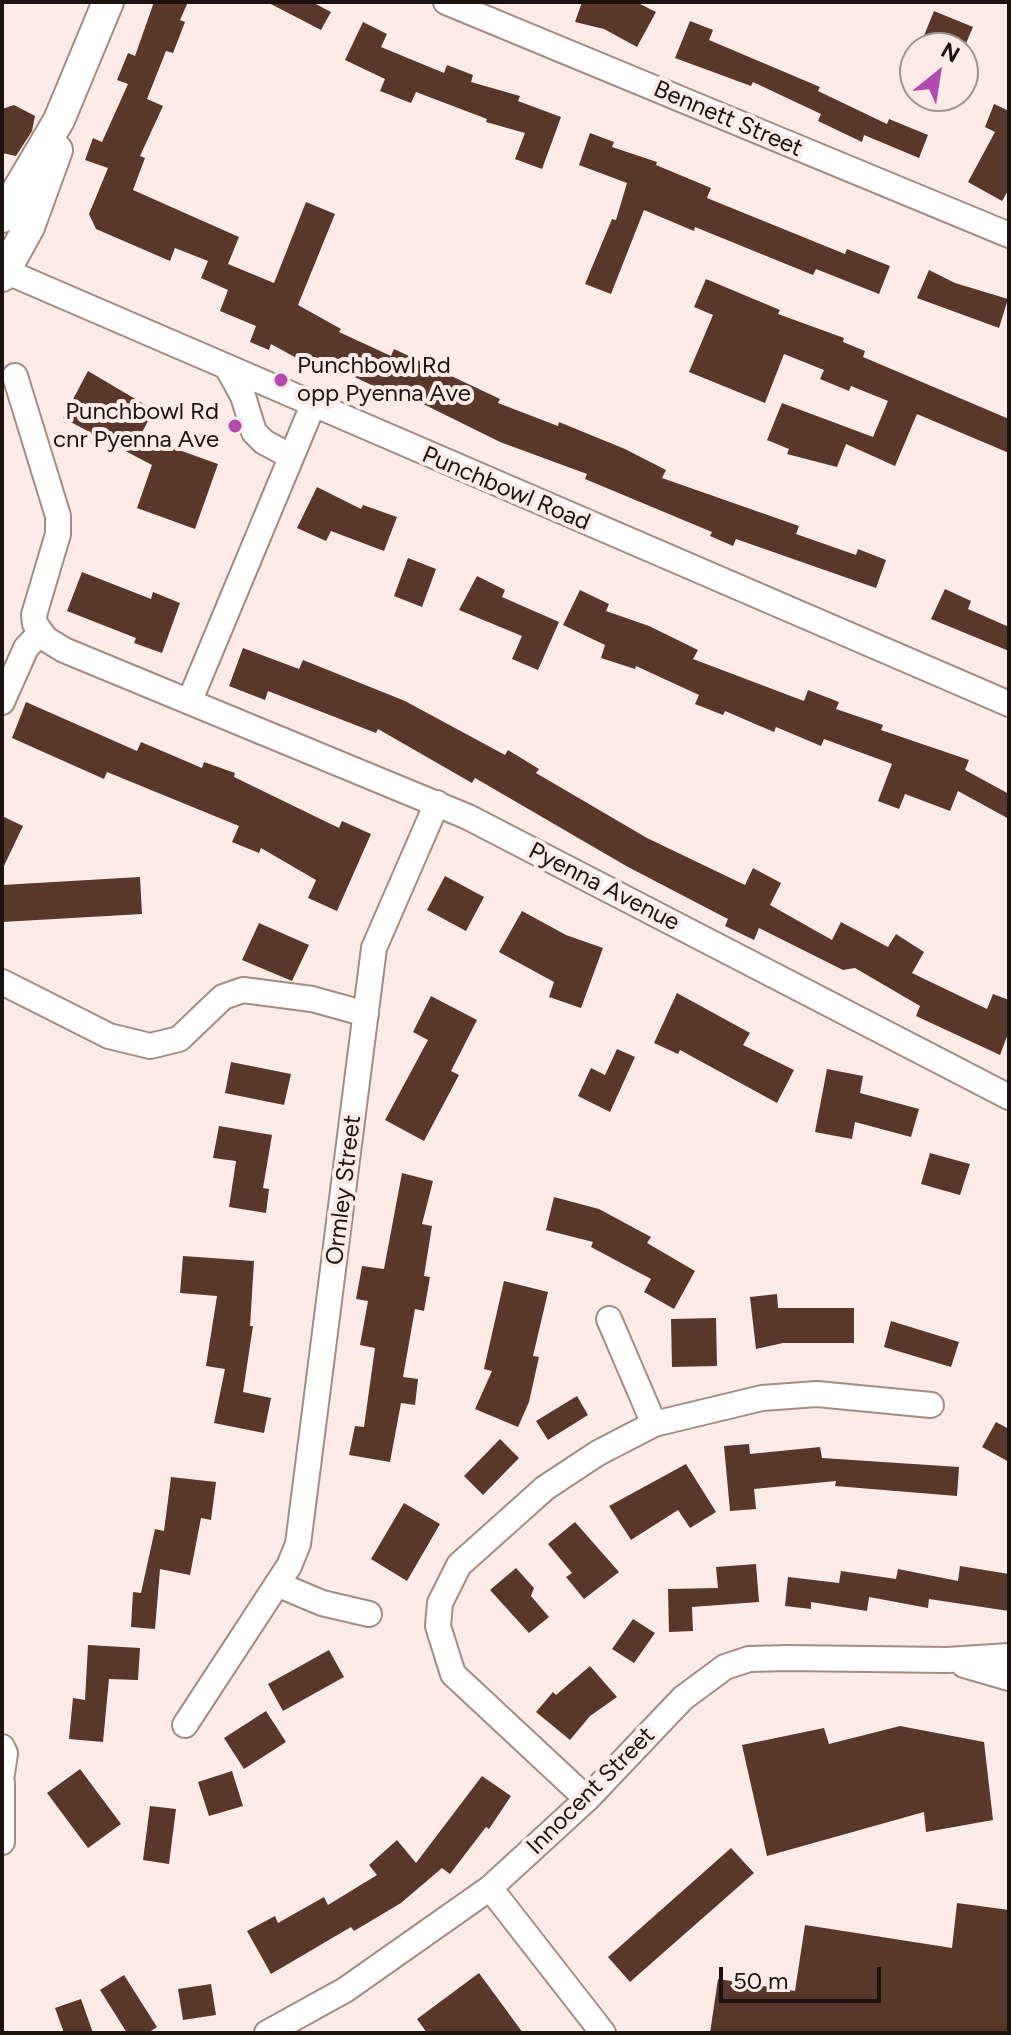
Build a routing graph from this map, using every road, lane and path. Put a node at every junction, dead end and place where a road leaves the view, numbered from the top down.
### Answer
1 (108, 2) edge
2 (446, 2) edge
3 (73, 90) junction
4 (36, 161) junction
5 (2, 170) edge
6 (2, 217) edge
7 (1009, 235) edge
8 (3, 272) edge
9 (228, 369) junction
10 (15, 376) dead end
11 (313, 405) junction
12 (290, 456) junction
13 (40, 633) junction
14 (190, 700) junction
15 (2, 702) edge
16 (1009, 704) edge
17 (437, 803) junction
18 (2, 982) edge
19 (366, 1014) junction
20 (1009, 1097) edge
21 (609, 1319) dead end
22 (931, 1405) dead end
23 (654, 1424) junction
24 (277, 1584) junction
25 (369, 1614) dead end
26 (1009, 1656) edge
27 (947, 1660) junction
28 (1009, 1678) edge
29 (185, 1725) dead end
30 (2, 1747) edge
31 (2, 1774) edge
32 (2, 1783) edge
33 (587, 1799) junction
34 (2, 1842) edge
35 (490, 1888) junction
36 (267, 2033) edge
37 (603, 2033) edge

1 - 3 main road
2 - 7 street, Bennett Street
3 - 4 main road
3 - 8 main road
4 - 5 main road
4 - 6 main road
8 - 9 street, Punchbowl Road
9 - 11 street, Punchbowl Road
9 - 12 street
10 - 13 street
11 - 12 street
11 - 16 street, Punchbowl Road
12 - 14 street
13 - 14 street, Pyenna Avenue
13 - 15 street
14 - 17 street, Pyenna Avenue
17 - 19 street, Ormley Street
17 - 20 street, Pyenna Avenue
18 - 19 street
19 - 24 street, Ormley Street
21 - 23 street
22 - 23 street
23 - 33 street
24 - 25 street
24 - 29 street, Ormley Street
26 - 27 street, Innocent Street
27 - 28 street, Innocent Street
27 - 33 street, Innocent Street
30 - 31 street
32 - 34 street
33 - 35 street, Innocent Street
35 - 36 street, Innocent Street
35 - 37 street

